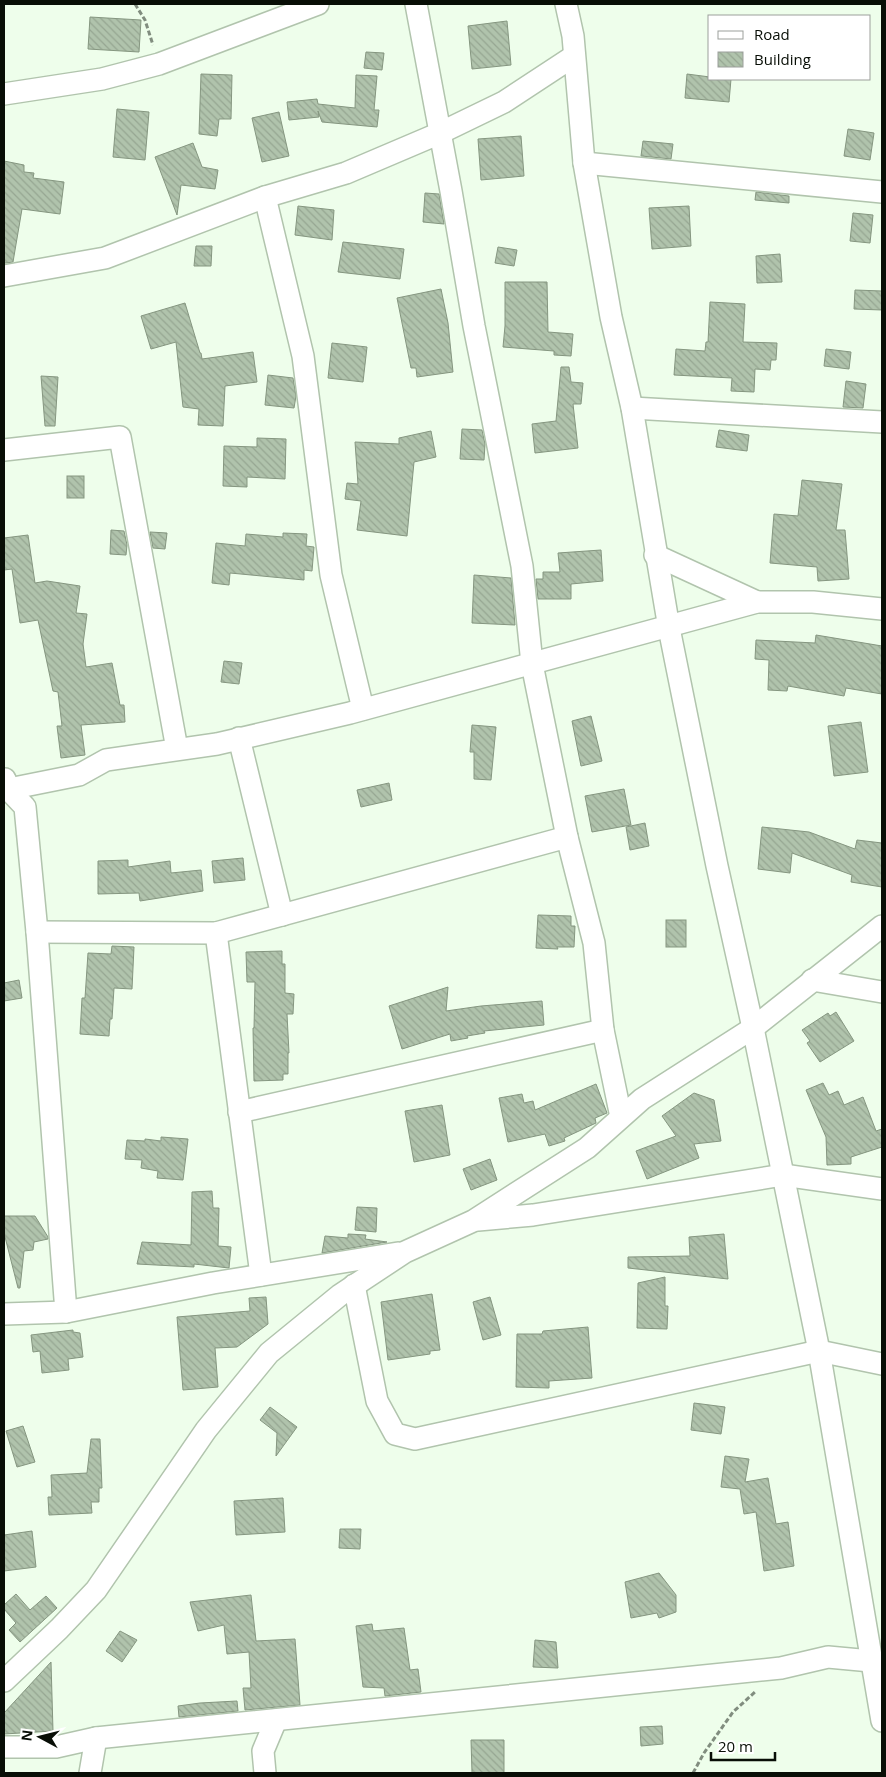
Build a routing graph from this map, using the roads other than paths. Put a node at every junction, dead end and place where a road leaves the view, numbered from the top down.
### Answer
1 (318, 4) edge
2 (416, 4) edge
3 (566, 4) edge
4 (574, 56) junction
5 (4, 94) edge
6 (440, 133) junction
7 (584, 163) junction
8 (882, 192) edge
9 (264, 197) junction
10 (4, 276) edge
11 (632, 408) junction
12 (882, 422) edge
13 (4, 450) edge
14 (655, 555) junction
15 (757, 602) junction
16 (882, 609) edge
17 (668, 628) junction
18 (532, 664) junction
19 (363, 709) junction
20 (239, 738) junction
21 (177, 749) junction
22 (5, 785) edge
23 (567, 837) junction
24 (282, 915) junction
25 (882, 926) edge
26 (37, 932) junction
27 (216, 933) junction
28 (812, 980) junction
29 (882, 992) edge
30 (753, 1028) junction
31 (603, 1030) junction
32 (239, 1112) junction
33 (622, 1117) junction
34 (783, 1175) junction
35 (882, 1189) edge
36 (473, 1221) junction
37 (405, 1252) junction
38 (261, 1276) junction
39 (354, 1285) junction
40 (66, 1312) junction
41 (4, 1314) edge
42 (819, 1351) junction
43 (882, 1364) edge
44 (873, 1617) edge
45 (871, 1660) junction
46 (4, 1682) edge
47 (276, 1720) junction
48 (882, 1721) edge
49 (96, 1738) junction
50 (4, 1747) edge
51 (90, 1773) edge
52 (264, 1773) edge

1 - 5 street
2 - 6 street
3 - 4 street
4 - 6 street
4 - 7 street
6 - 9 street
6 - 18 street
7 - 8 street
7 - 11 street
9 - 10 street
9 - 19 street
11 - 12 street
11 - 14 street
13 - 21 street
14 - 15 street
14 - 17 street
15 - 16 street
15 - 17 street
17 - 18 street
17 - 30 street
18 - 19 street
18 - 23 street
19 - 20 street
20 - 21 street
20 - 24 street
21 - 22 street
22 - 26 street
23 - 24 street
23 - 31 street
24 - 27 street
25 - 28 street
26 - 27 street
26 - 40 street
27 - 32 street
28 - 29 street
28 - 30 street
30 - 33 street
30 - 34 street
31 - 32 street
31 - 33 street
32 - 38 street
33 - 36 street
34 - 35 street
34 - 36 street
34 - 42 street
36 - 37 street
37 - 38 street
37 - 39 street
38 - 40 street
39 - 42 street
39 - 46 street
40 - 41 street
42 - 43 street
42 - 44 street
44 - 45 street
45 - 47 street
45 - 48 street
47 - 49 street
47 - 52 street
49 - 50 street
49 - 51 street

